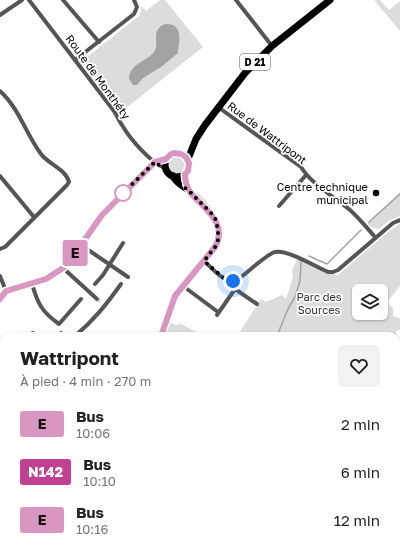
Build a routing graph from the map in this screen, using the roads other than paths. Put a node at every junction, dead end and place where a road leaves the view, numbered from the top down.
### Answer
1 (22, 0) edge
2 (29, 0) edge
3 (63, 0) edge
4 (134, 0) edge
5 (236, 0) edge
6 (330, 0) edge
7 (0, 15) edge
8 (99, 42) junction
9 (272, 46) junction
10 (75, 60) junction
11 (0, 92) edge
12 (218, 107) junction
13 (196, 139) junction
14 (181, 154) junction
15 (166, 159) junction
16 (188, 160) junction
17 (155, 162) junction
18 (165, 168) junction
19 (185, 174) junction
20 (306, 175) junction
21 (0, 176) edge
22 (173, 176) junction
23 (191, 193) junction
24 (279, 206) dead end
25 (34, 217) junction
26 (400, 220) edge
27 (376, 237) junction
28 (123, 243) dead end
29 (81, 245) junction
30 (0, 249) edge
31 (204, 261) junction
32 (110, 264) junction
33 (63, 268) junction
34 (0, 276) edge
35 (128, 278) dead end
36 (233, 281) junction
37 (32, 284) junction
38 (95, 284) dead end
39 (120, 284) dead end
40 (183, 286) junction
41 (235, 288) junction
42 (6, 291) junction
43 (0, 299) edge
44 (81, 299) dead end
45 (257, 304) dead end
46 (105, 305) junction
47 (80, 332) edge
48 (162, 332) edge

1 - 7 street
2 - 10 street, Route de Monthéty
3 - 8 street
4 - 8 street
5 - 9 street
6 - 9 main road, D 21
8 - 10 street
9 - 12 main road, D 21
10 - 17 street, Route de Monthéty
11 - 25 street
12 - 13 main road, D 21
12 - 20 street, Rue de Wattripont
13 - 14 main road, D 21
13 - 16 main road, D 21
14 - 15 main road
14 - 16 main road
15 - 17 main road
15 - 18 main road
16 - 19 main road
17 - 18 street, Route de Monthéty
17 - 29 main road
18 - 22 main road
19 - 22 main road
19 - 23 main road
20 - 24 street
20 - 27 street, Rue de Wattripont
21 - 25 street
22 - 23 main road
23 - 31 main road
25 - 30 street
26 - 27 street
27 - 36 street
28 - 32 street
29 - 32 street
29 - 33 main road
31 - 36 street
31 - 40 main road
32 - 35 street
32 - 38 street
33 - 37 main road
33 - 46 street
34 - 42 street
36 - 41 street
37 - 42 main road
37 - 44 street
39 - 46 street
40 - 41 street
40 - 48 main road
41 - 45 street
42 - 43 main road
46 - 47 street

